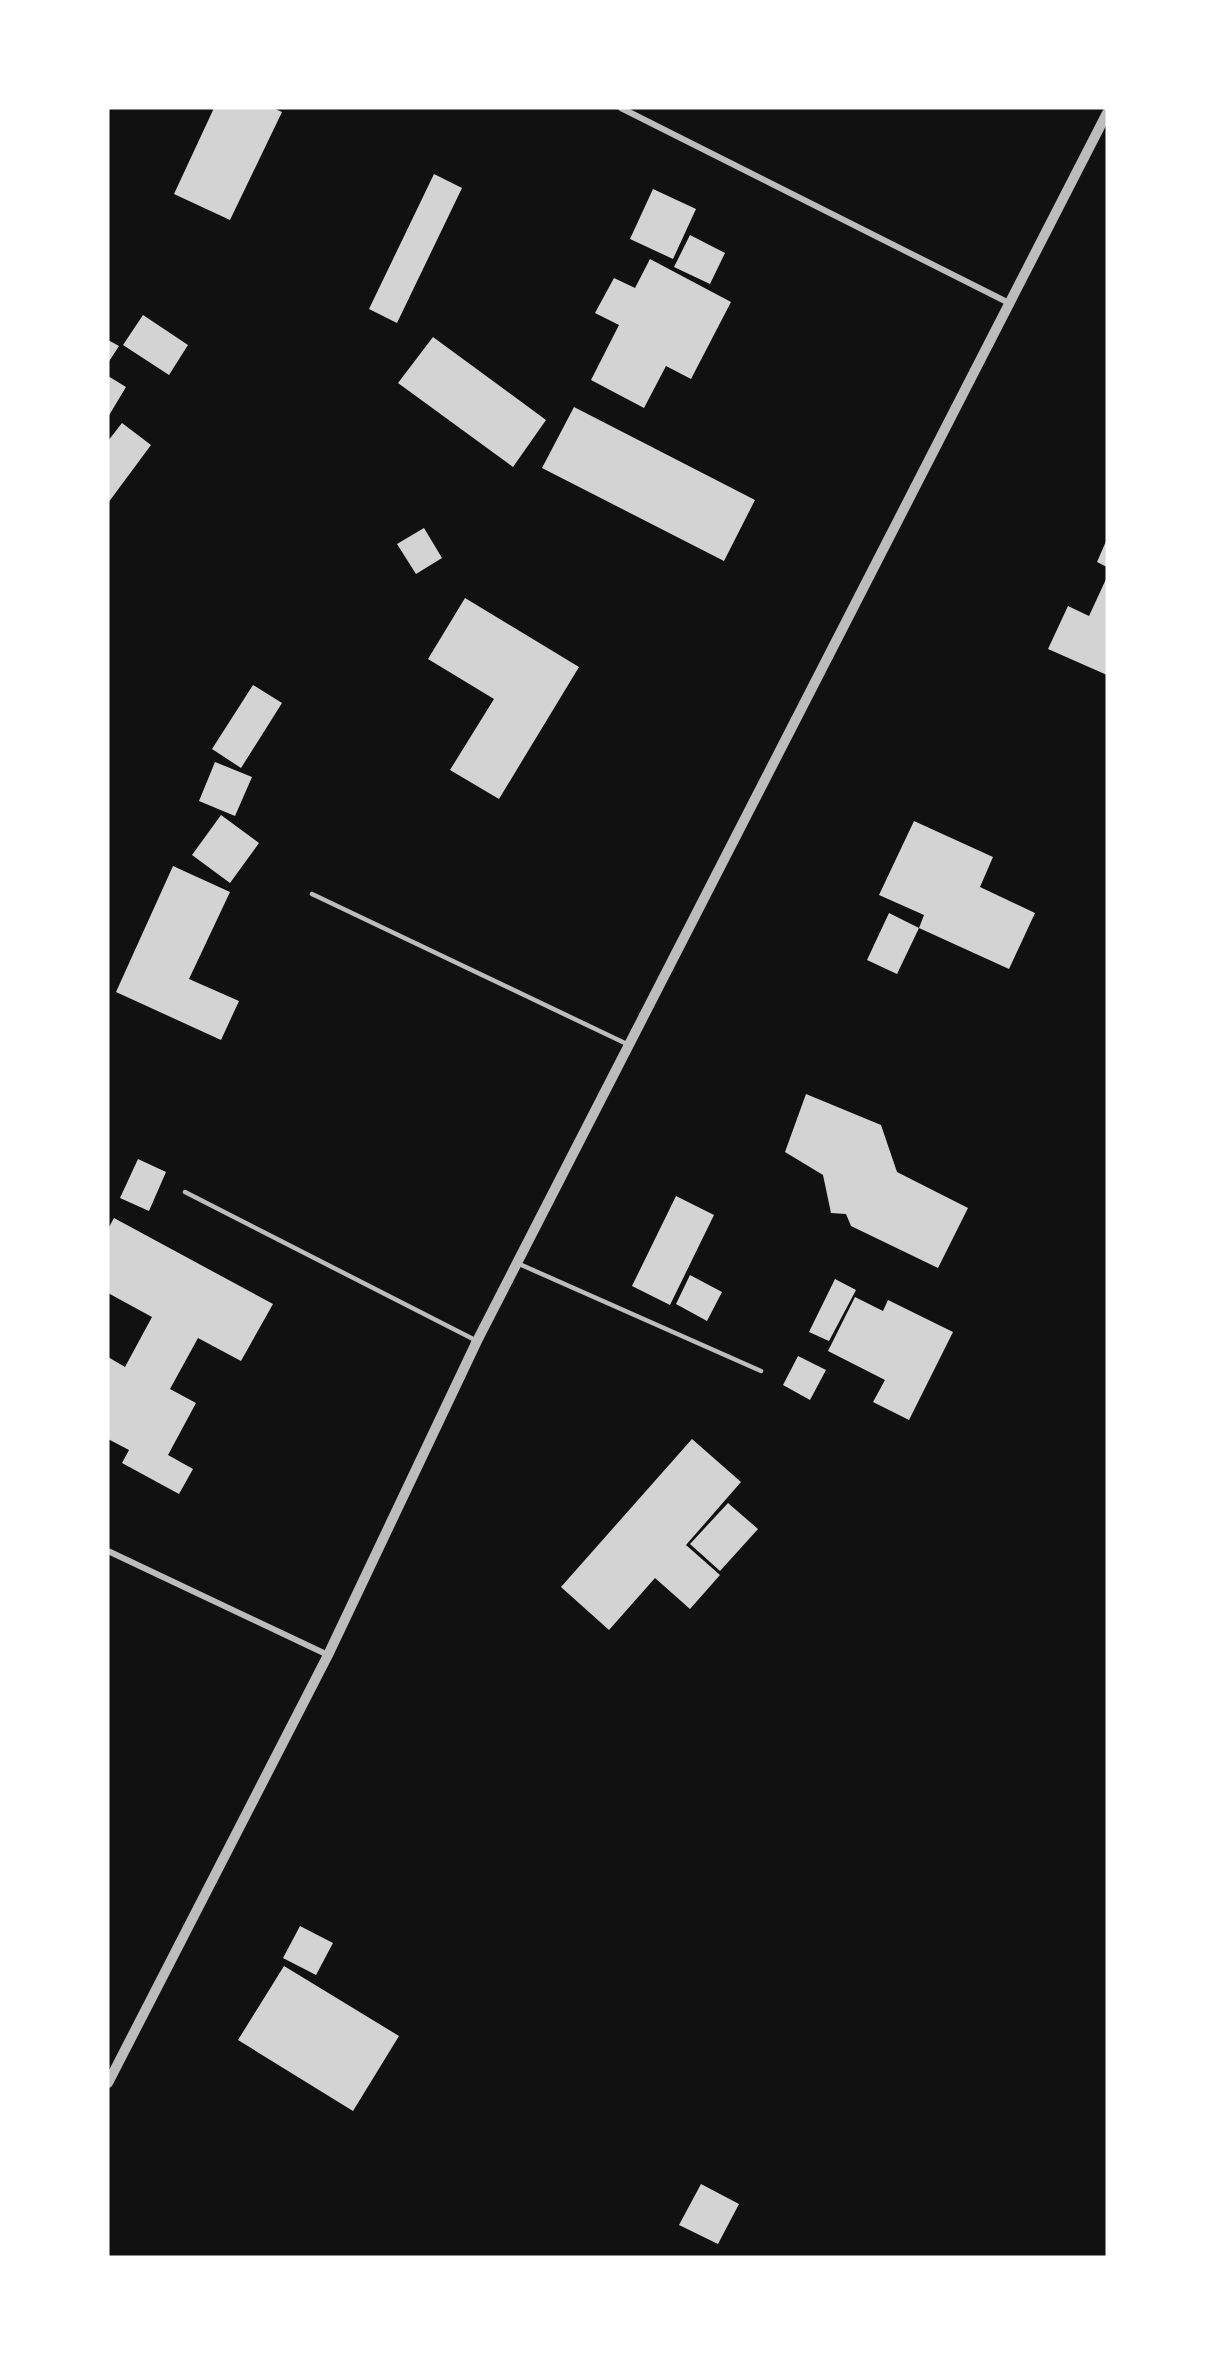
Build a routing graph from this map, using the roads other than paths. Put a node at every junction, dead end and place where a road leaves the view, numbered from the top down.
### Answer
1 (621, 108) edge
2 (1107, 113) edge
3 (1011, 304) junction
4 (312, 894) dead end
5 (629, 1045) junction
6 (185, 1192) dead end
7 (517, 1263) junction
8 (477, 1341) junction
9 (761, 1371) dead end
10 (108, 1551) edge
11 (328, 1655) junction
12 (108, 2083) edge

1 - 3 street
2 - 3 street
3 - 5 street
4 - 5 lane
5 - 7 street
6 - 8 lane
7 - 8 street
7 - 9 lane
8 - 11 street
10 - 11 street
11 - 12 street

